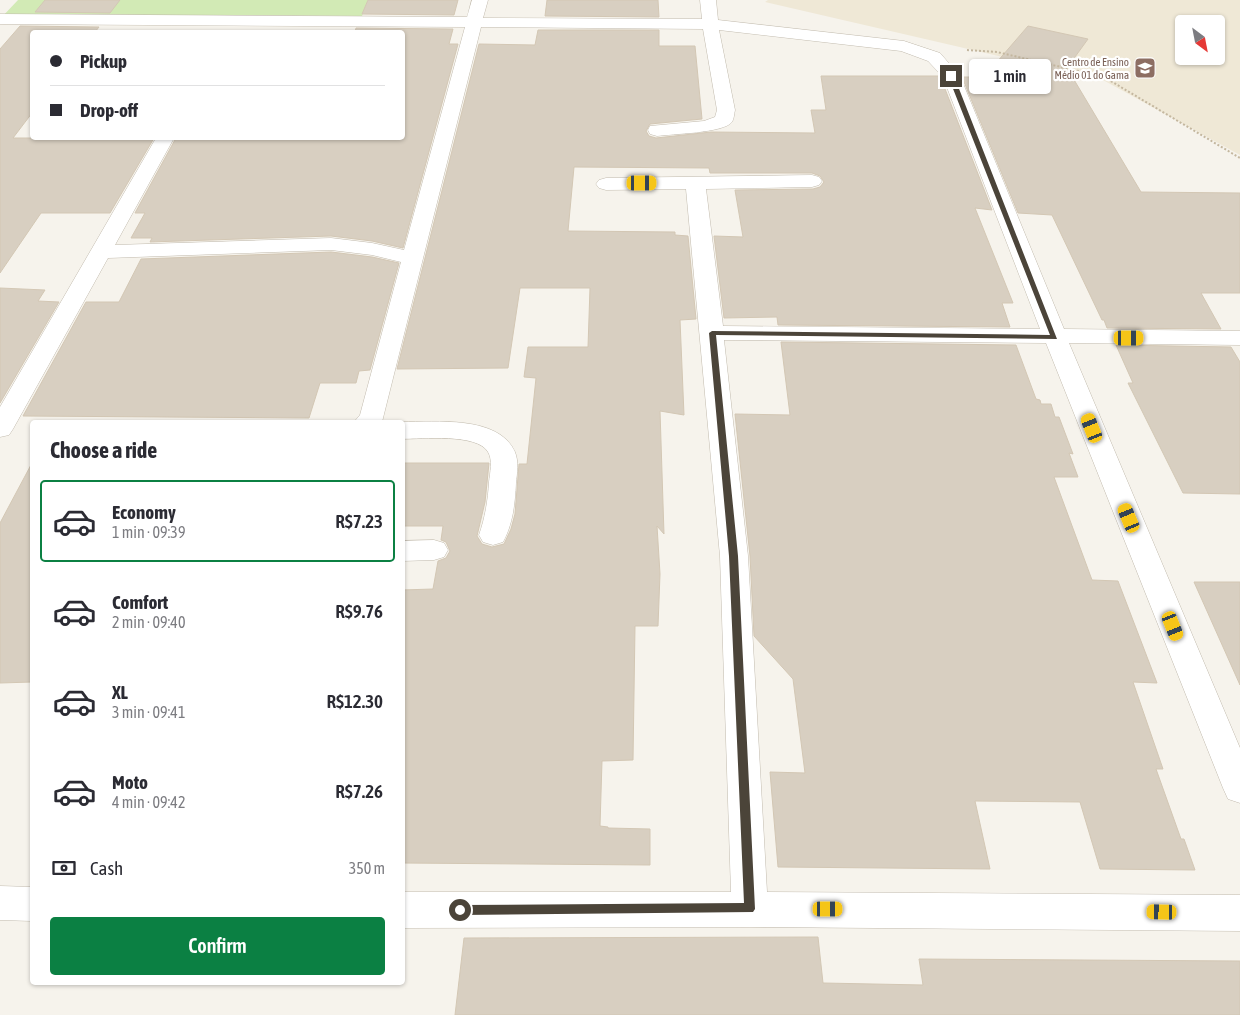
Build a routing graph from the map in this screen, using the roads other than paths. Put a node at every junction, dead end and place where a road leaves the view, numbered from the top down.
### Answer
1 (480, 0) edge
2 (708, 0) edge
3 (3, 14) edge
4 (475, 23) junction
5 (710, 24) junction
6 (227, 26) edge
7 (657, 130) dead end
8 (163, 140) edge
9 (812, 181) dead end
10 (695, 183) junction
11 (606, 184) dead end
12 (100, 252) junction
13 (413, 258) junction
14 (712, 333) junction
15 (1054, 337) junction
16 (1240, 338) edge
17 (371, 420) edge
18 (0, 429) edge
19 (405, 432) edge
20 (493, 535) dead end
21 (434, 550) dead end
22 (405, 551) edge
23 (1240, 788) edge
24 (0, 903) edge
25 (30, 904) edge
26 (750, 909) junction
27 (405, 910) edge
28 (1240, 913) edge

1 - 4 street
2 - 5 street
3 - 6 street
4 - 5 street
4 - 6 street
4 - 13 street
5 - 7 street
5 - 15 street
8 - 12 street
9 - 10 street
10 - 11 street
10 - 14 street
12 - 13 street
12 - 18 street
13 - 17 street
14 - 15 street
14 - 26 street
15 - 16 street
15 - 23 street
19 - 20 street
21 - 22 street
24 - 25 street
26 - 27 street
26 - 28 street

